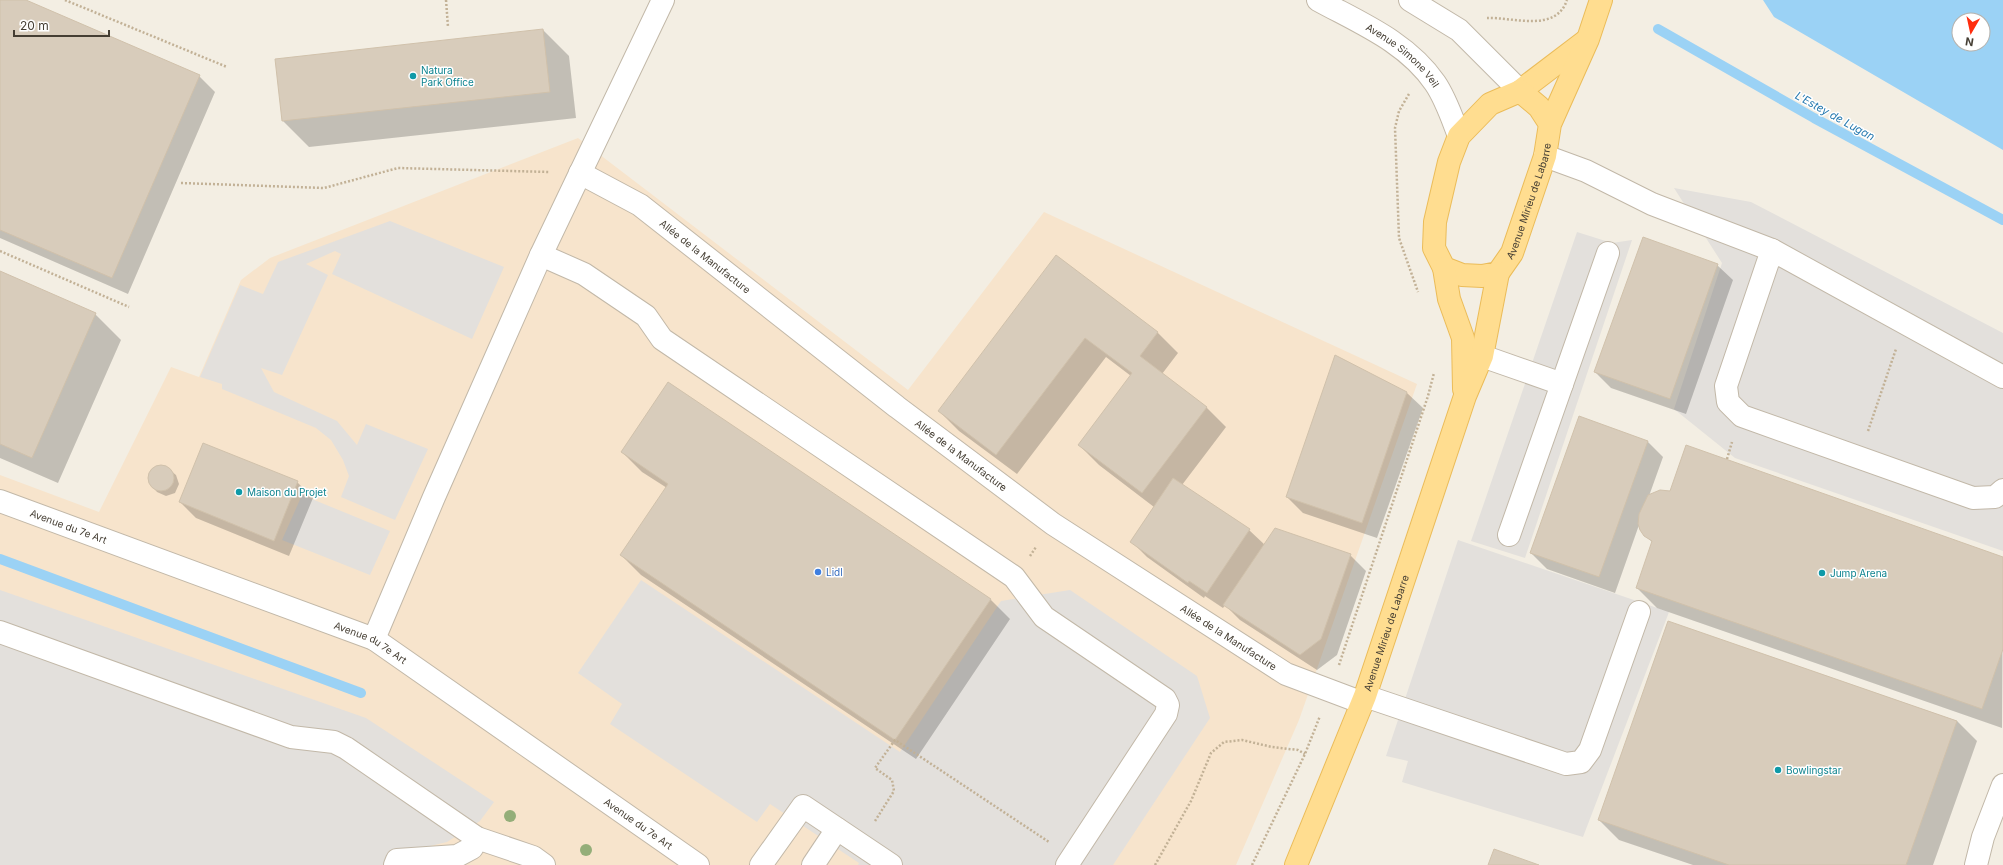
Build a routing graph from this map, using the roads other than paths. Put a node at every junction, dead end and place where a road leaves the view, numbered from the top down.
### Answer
1 (664, 0) edge
2 (1318, 0) edge
3 (1410, 0) edge
4 (1601, 0) edge
5 (1590, 33) junction
6 (1520, 91) junction
7 (1550, 124) junction
8 (1459, 136) junction
9 (1545, 156) junction
10 (580, 173) junction
11 (1772, 250) junction
12 (1608, 253) dead end
13 (542, 255) junction
14 (1444, 268) junction
15 (1498, 273) junction
16 (1482, 356) junction
17 (2003, 377) edge
18 (1562, 384) junction
19 (1465, 396) junction
20 (2003, 490) edge
21 (0, 501) edge
22 (1509, 535) dead end
23 (1639, 612) dead end
24 (0, 632) edge
25 (374, 639) junction
26 (1364, 700) junction
27 (2003, 785) edge
28 (837, 829) junction
29 (477, 838) junction
30 (1069, 861) edge
31 (395, 865) edge
32 (544, 865) edge
33 (698, 865) edge
34 (761, 865) edge
35 (812, 865) edge
36 (891, 865) edge
37 (1296, 865) edge
38 (1976, 865) edge

1 - 10 street
2 - 8 street, Avenue Simone Veil
3 - 6 street
4 - 5 main road, Avenue Mirieu de Labarre
5 - 6 main road, Avenue Mirieu de Labarre
5 - 7 main road, Avenue Mirieu de Labarre
6 - 7 main road
6 - 8 main road, Avenue Mirieu de Labarre
7 - 9 main road, Avenue Mirieu de Labarre
8 - 14 main road, Avenue Mirieu de Labarre
9 - 11 street
9 - 15 main road, Avenue Mirieu de Labarre
10 - 13 street
10 - 26 street, Allée de la Manufacture
11 - 17 street
11 - 20 street
12 - 18 street
13 - 25 street
13 - 30 street
14 - 15 main road
14 - 19 main road, Avenue Mirieu de Labarre
15 - 16 main road, Avenue Mirieu de Labarre
16 - 18 street
16 - 19 main road, Avenue Mirieu de Labarre
18 - 22 street
19 - 26 main road, Avenue Mirieu de Labarre
21 - 25 street, Avenue du 7e Art
23 - 26 street, Allée de la Manufacture
24 - 29 street
25 - 33 street, Avenue du 7e Art
26 - 37 main road, Avenue Mirieu de Labarre
27 - 38 street
28 - 34 street
28 - 35 street
28 - 36 street
29 - 31 street
29 - 32 street

